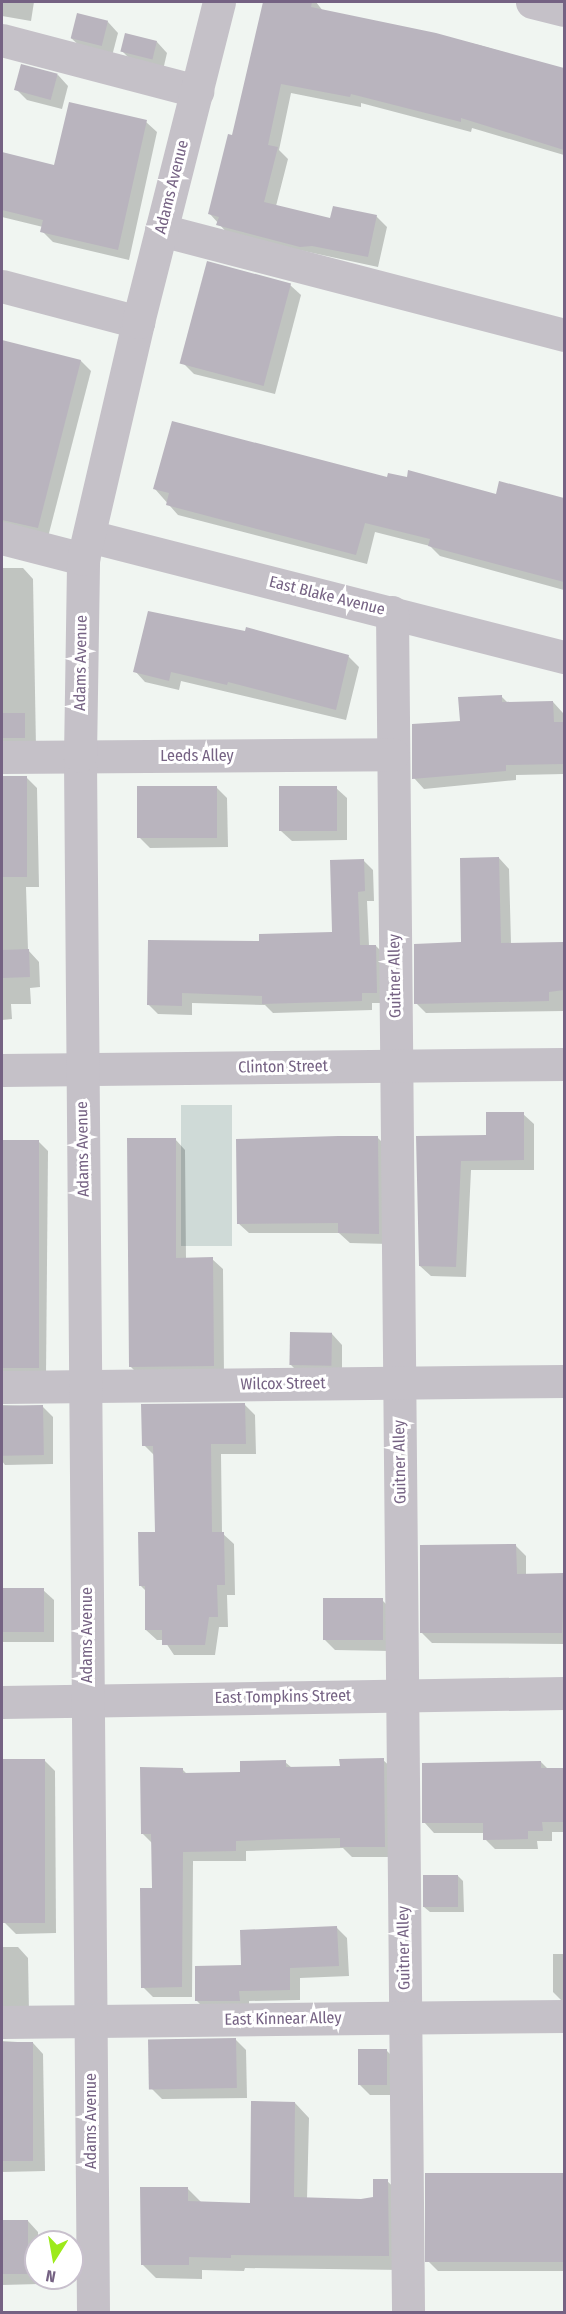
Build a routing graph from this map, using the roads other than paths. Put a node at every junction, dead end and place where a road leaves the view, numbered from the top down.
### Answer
1 (219, 2) edge
2 (532, 2) edge
3 (564, 10) edge
4 (2, 40) edge
5 (197, 91) junction
6 (161, 230) junction
7 (2, 286) edge
8 (138, 322) junction
9 (564, 335) edge
10 (2, 538) edge
11 (86, 548) junction
12 (392, 612) junction
13 (564, 657) edge
14 (393, 754) junction
15 (80, 756) junction
16 (2, 757) edge
17 (564, 1064) edge
18 (396, 1066) junction
19 (2, 1070) edge
20 (82, 1070) junction
21 (564, 1381) edge
22 (399, 1383) junction
23 (86, 1386) junction
24 (2, 1387) edge
25 (564, 1694) edge
26 (402, 1696) junction
27 (88, 1700) junction
28 (2, 1702) edge
29 (564, 2016) edge
30 (405, 2018) junction
31 (91, 2021) junction
32 (2, 2022) edge
33 (93, 2313) edge
34 (408, 2313) edge

1 - 5 street, Adams Avenue
2 - 3 street
4 - 5 street
5 - 6 street, Adams Avenue
6 - 8 street, Adams Avenue
6 - 9 street
7 - 8 street
8 - 11 street, Adams Avenue
10 - 11 street, East Blake Avenue
11 - 12 street, East Blake Avenue
11 - 15 street, Adams Avenue
12 - 13 street, East Blake Avenue
12 - 14 street, Guitner Alley
14 - 15 street, Leeds Alley
14 - 18 street, Guitner Alley
15 - 16 street, Leeds Alley
15 - 20 street, Adams Avenue
17 - 18 street, Clinton Street
18 - 20 street, Clinton Street
18 - 22 street, Guitner Alley
19 - 20 street, Clinton Street
20 - 23 street, Adams Avenue
21 - 22 street, Wilcox Street
22 - 23 street, Wilcox Street
22 - 26 street, Guitner Alley
23 - 24 street, Wilcox Street
23 - 27 street, Adams Avenue
25 - 26 street, East Tompkins Street
26 - 27 street, East Tompkins Street
26 - 30 street, Guitner Alley
27 - 28 street, East Tompkins Street
27 - 31 street, Adams Avenue
29 - 30 street, East Kinnear Alley
30 - 31 street, East Kinnear Alley
30 - 34 street, Guitner Alley
31 - 32 street, East Kinnear Alley
31 - 33 street, Adams Avenue

